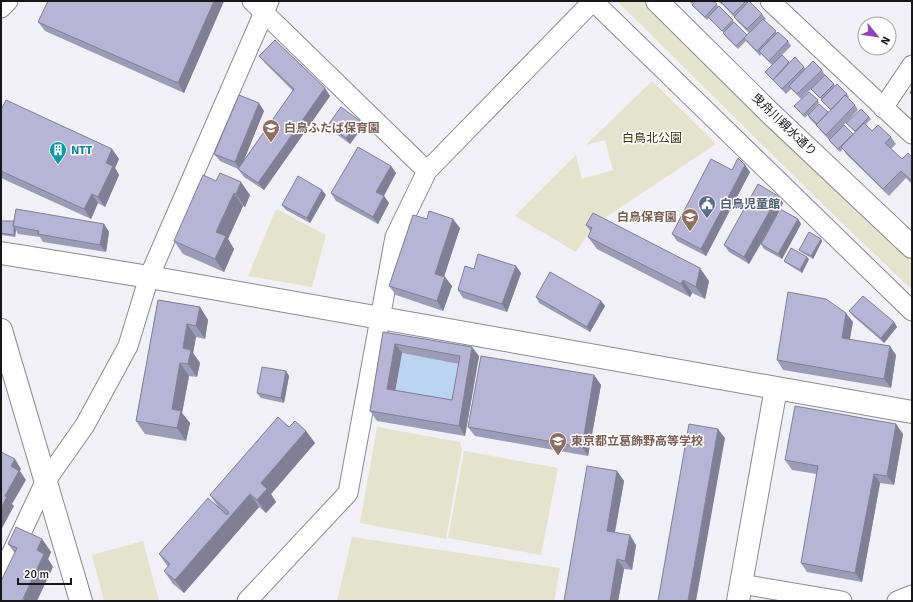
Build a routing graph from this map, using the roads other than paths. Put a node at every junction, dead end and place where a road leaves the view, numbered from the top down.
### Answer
1 (8, 1) edge
2 (593, 1) edge
3 (657, 1) edge
4 (770, 1) edge
5 (262, 5) edge
6 (1, 8) edge
7 (912, 65) edge
8 (884, 108) junction
9 (912, 134) edge
10 (427, 171) junction
11 (909, 238) edge
12 (1, 253) edge
13 (149, 277) junction
14 (912, 311) edge
15 (381, 318) junction
16 (1, 330) edge
17 (7, 373) edge
18 (776, 388) junction
19 (912, 412) edge
20 (45, 482) junction
21 (1, 576) edge
22 (740, 592) edge
23 (912, 595) edge
24 (81, 601) edge
25 (247, 601) edge
26 (842, 601) edge
27 (897, 601) edge

1 - 6 street
2 - 10 street
2 - 14 street
3 - 11 street, 曳舟川親水通り
4 - 8 street
5 - 10 street
5 - 13 street
7 - 8 street
8 - 9 street
10 - 15 street
12 - 13 street
13 - 15 street
13 - 20 street
15 - 18 street
15 - 25 street
16 - 17 street
17 - 20 street
18 - 19 street
18 - 22 street
20 - 21 street
20 - 24 street
22 - 26 street
23 - 27 street

